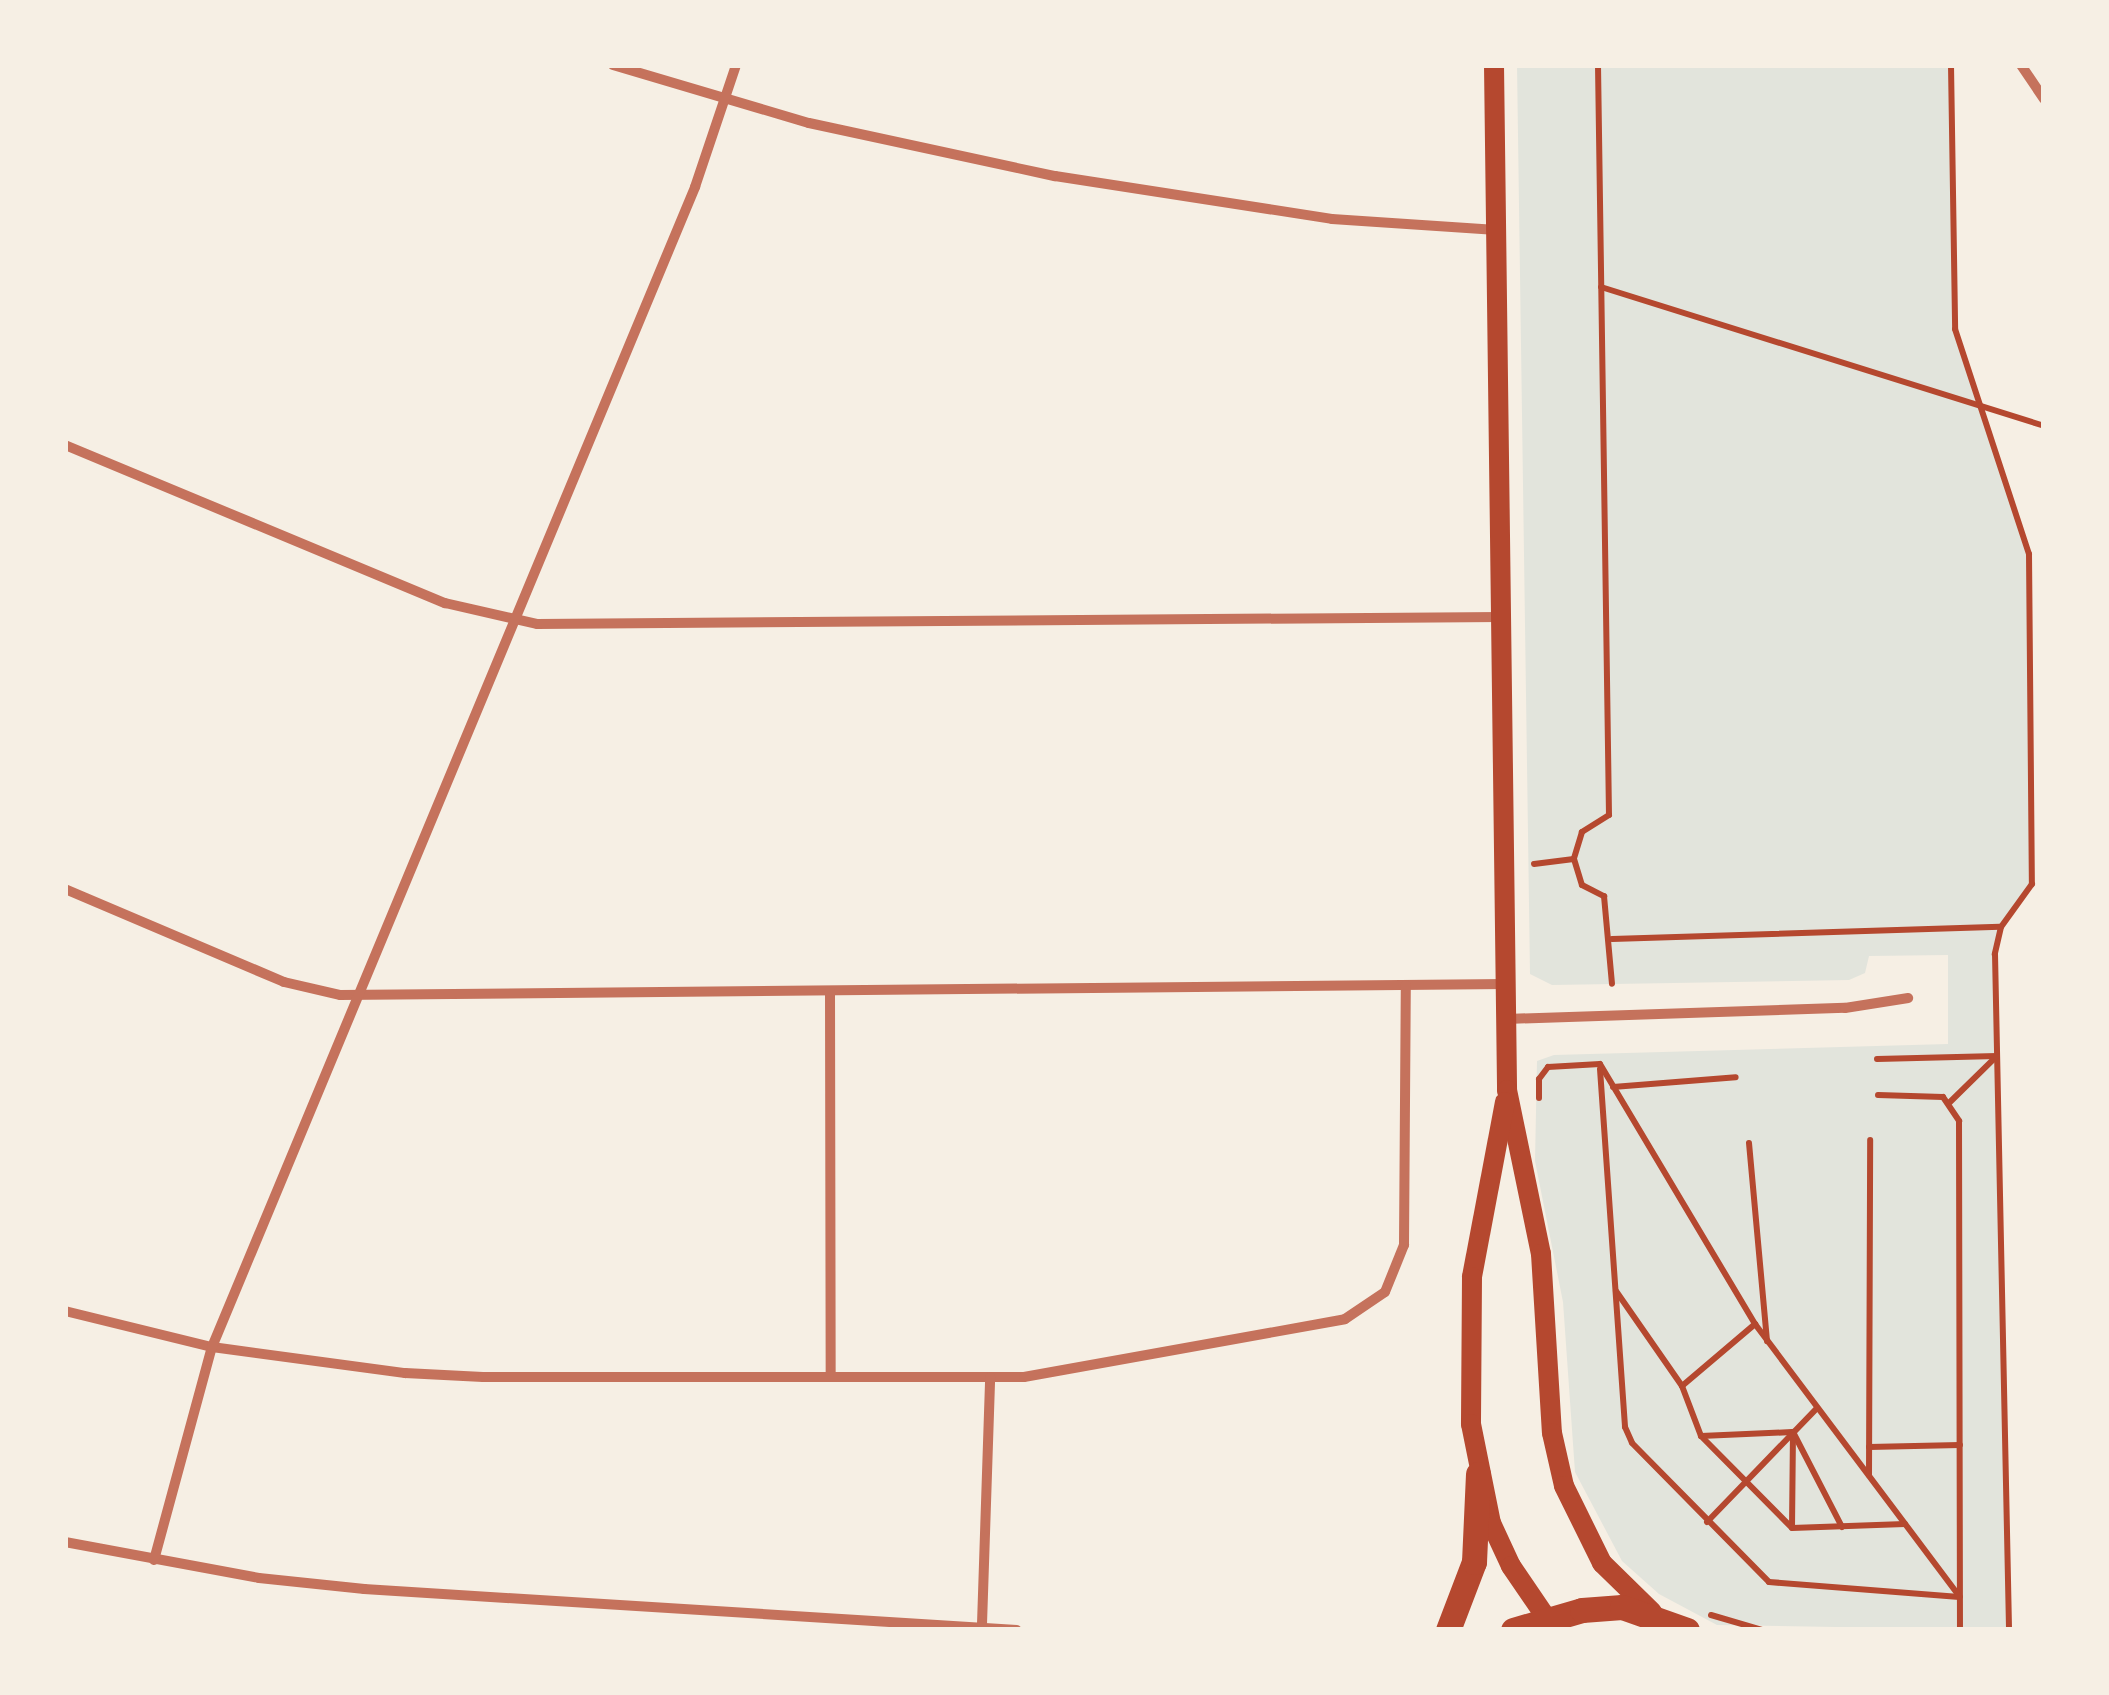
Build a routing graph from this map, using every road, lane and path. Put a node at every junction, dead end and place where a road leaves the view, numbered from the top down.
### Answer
1 (613, 65) edge
2 (736, 65) edge
3 (1494, 65) edge
4 (1598, 65) edge
5 (1951, 65) edge
6 (2021, 65) edge
7 (726, 100) junction
8 (2044, 100) edge
9 (1497, 230) junction
10 (1601, 287) junction
11 (1980, 406) junction
12 (2044, 426) edge
13 (65, 445) edge
14 (1501, 617) junction
15 (515, 621) junction
16 (1574, 859) junction
17 (1534, 878) dead end
18 (65, 889) edge
19 (2001, 927) junction
20 (1612, 938) junction
21 (1506, 984) junction
22 (1612, 984) dead end
23 (1406, 985) junction
24 (830, 992) junction
25 (358, 996) junction
26 (1908, 998) dead end
27 (1506, 1019) junction
28 (1997, 1056) junction
29 (1877, 1059) dead end
30 (1600, 1064) junction
31 (1736, 1077) dead end
32 (1613, 1086) junction
33 (1508, 1090) junction
34 (1878, 1095) dead end
35 (1950, 1102) junction
36 (1539, 1116) dead end
37 (1870, 1140) dead end
38 (1750, 1143) dead end
39 (1616, 1290) junction
40 (65, 1312) edge
41 (1755, 1324) junction
42 (1768, 1342) junction
43 (212, 1347) junction
44 (831, 1377) junction
45 (990, 1378) junction
46 (1682, 1386) junction
47 (1817, 1408) junction
48 (1794, 1432) junction
49 (1701, 1436) junction
50 (1960, 1444) junction
51 (1869, 1447) junction
52 (1478, 1474) junction
53 (1869, 1477) junction
54 (1746, 1482) junction
55 (1707, 1522) junction
56 (1906, 1524) junction
57 (1842, 1526) junction
58 (1792, 1528) junction
59 (65, 1542) edge
60 (154, 1560) junction
61 (1960, 1597) junction
62 (1660, 1618) junction
63 (1694, 1620) edge
64 (982, 1624) junction
65 (1551, 1625) edge
66 (1018, 1630) edge
67 (1448, 1630) edge
68 (1513, 1630) edge
69 (1762, 1630) edge
70 (1960, 1630) edge
71 (2009, 1630) edge

1 - 7 street
2 - 7 street
3 - 9 main road
4 - 10 path
5 - 11 path
6 - 8 street
7 - 9 street
7 - 15 street
9 - 14 main road
10 - 11 path
10 - 16 path
11 - 12 path
11 - 19 path
13 - 15 street
14 - 15 street
14 - 21 main road
15 - 25 street
16 - 17 path
16 - 20 path
18 - 25 street
19 - 20 path
19 - 28 path
20 - 22 path
21 - 23 street
21 - 27 main road
23 - 24 street
23 - 45 street
24 - 25 street
24 - 44 street
25 - 43 street
26 - 27 street
27 - 33 main road
28 - 29 path
28 - 35 path
28 - 71 path
30 - 32 path
30 - 36 path
30 - 39 path
31 - 32 path
32 - 41 path
33 - 52 main road
33 - 62 main road
34 - 35 path
35 - 50 path
37 - 51 path
38 - 42 path
39 - 46 path
39 - 55 path
40 - 43 street
41 - 42 path
41 - 46 path
42 - 47 path
43 - 44 street
43 - 60 street
44 - 45 street
45 - 64 street
46 - 49 path
47 - 48 path
47 - 53 path
48 - 49 path
48 - 54 path
48 - 57 path
48 - 58 path
49 - 54 path
50 - 51 path
50 - 61 path
51 - 53 path
52 - 65 main road
52 - 67 main road
53 - 56 path
54 - 55 path
54 - 58 path
55 - 61 path
56 - 57 path
56 - 61 path
57 - 58 path
59 - 60 street
60 - 64 street
61 - 70 path
62 - 63 main road
62 - 65 main road
63 - 69 path
64 - 66 street
65 - 68 main road

